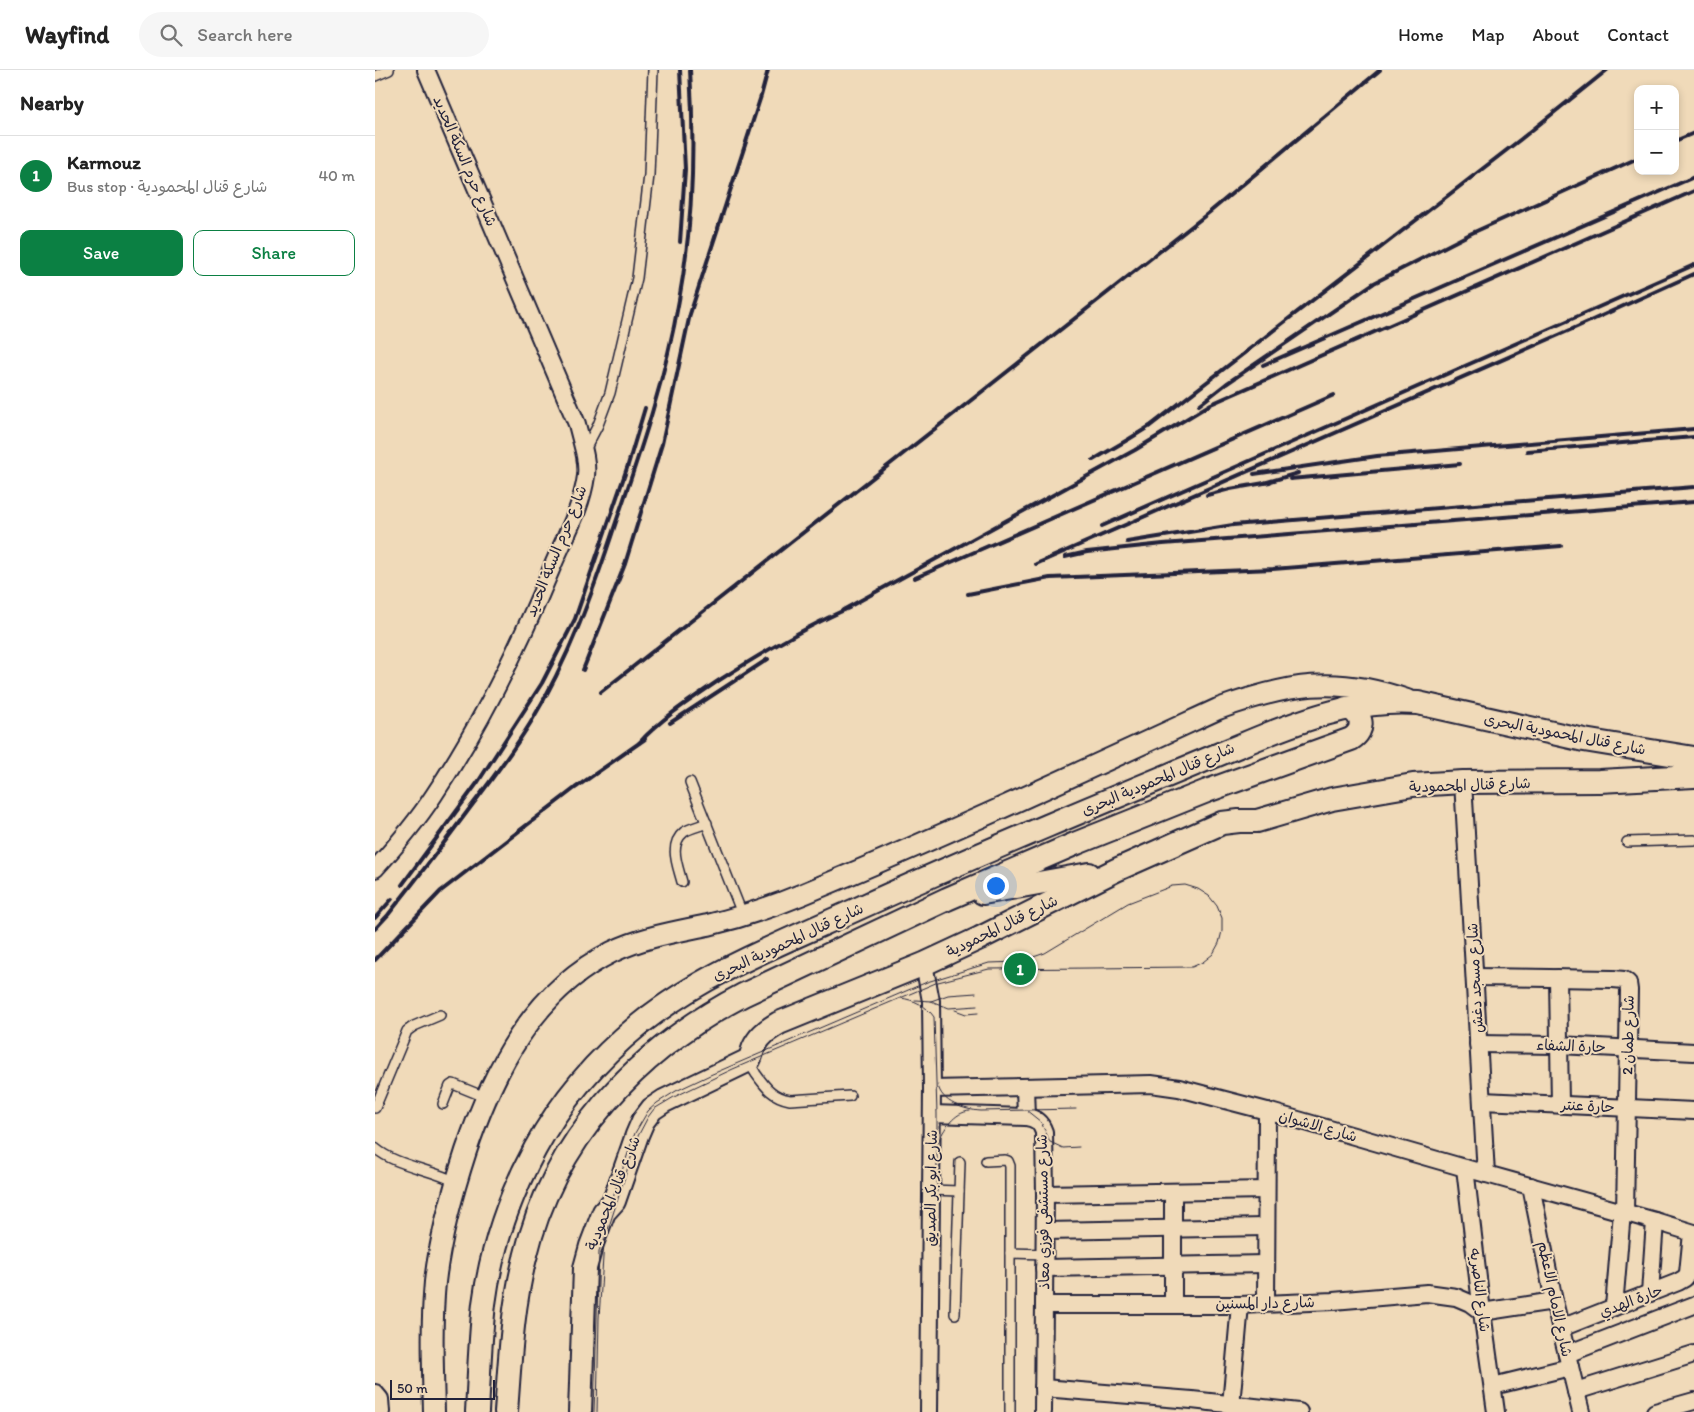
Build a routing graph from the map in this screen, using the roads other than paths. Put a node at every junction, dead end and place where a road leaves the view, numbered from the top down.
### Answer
1 (389, 70) edge
2 (426, 70) edge
3 (653, 70) edge
4 (375, 76) edge
5 (584, 452) junction
6 (1418, 704) junction
7 (1346, 708) junction
8 (1694, 758) edge
9 (1694, 776) edge
10 (690, 782) dead end
11 (1463, 782) junction
12 (707, 823) junction
13 (1694, 840) edge
14 (1627, 842) dead end
15 (375, 869) edge
16 (1116, 870) junction
17 (682, 882) dead end
18 (947, 899) junction
19 (743, 916) junction
20 (924, 964) junction
21 (1475, 977) junction
22 (1558, 978) junction
23 (440, 1015) dead end
24 (1478, 1044) junction
25 (1559, 1044) junction
26 (1628, 1048) junction
27 (1694, 1052) edge
28 (749, 1060) junction
29 (1025, 1087) junction
30 (932, 1090) junction
31 (850, 1096) dead end
32 (485, 1097) junction
33 (1482, 1101) junction
34 (443, 1104) dead end
35 (1560, 1104) junction
36 (375, 1108) edge
37 (1627, 1108) junction
38 (1267, 1111) junction
39 (1694, 1112) edge
40 (932, 1114) junction
41 (1026, 1117) junction
42 (375, 1148) edge
43 (986, 1161) dead end
44 (960, 1162) dead end
45 (1465, 1168) junction
46 (1486, 1174) junction
47 (456, 1182) junction
48 (1531, 1186) junction
49 (931, 1190) junction
50 (1266, 1190) junction
51 (959, 1191) junction
52 (1173, 1192) junction
53 (1045, 1194) junction
54 (1623, 1212) junction
55 (1655, 1221) junction
56 (1266, 1227) junction
57 (1173, 1228) junction
58 (1045, 1230) junction
59 (1693, 1233) edge
60 (1010, 1253) junction
61 (1044, 1261) junction
62 (1266, 1264) junction
63 (1173, 1266) junction
64 (1651, 1293) junction
65 (1554, 1300) junction
66 (1173, 1304) junction
67 (1266, 1304) junction
68 (1044, 1305) junction
69 (1241, 1305) junction
70 (1694, 1305) edge
71 (1614, 1307) junction
72 (1482, 1312) junction
73 (955, 1314) dead end
74 (1561, 1328) junction
75 (1694, 1354) edge
76 (1569, 1361) junction
77 (1493, 1386) junction
78 (1043, 1388) junction
79 (1576, 1391) junction
80 (375, 1393) edge
81 (1694, 1401) edge
82 (1231, 1405) junction
83 (1190, 1406) edge
84 (381, 1412) edge
85 (434, 1412) edge
86 (477, 1412) edge
87 (506, 1412) edge
88 (580, 1412) edge
89 (929, 1412) edge
90 (1010, 1412) edge
91 (1043, 1412) edge
92 (1299, 1412) edge
93 (1496, 1412) edge
94 (1581, 1412) edge
95 (1655, 1412) edge

1 - 4 lane
2 - 5 street, شارع حرم السكة الحديد
3 - 5 lane
5 - 15 street, شارع حرم السكة الحديد
6 - 7 main road, شارع قنال المحمودية البحرى
6 - 8 main road, شارع قنال المحمودية البحرى
6 - 19 street
7 - 18 main road, شارع قنال المحمودية البحرى
7 - 86 main road, شارع قنال المحمودية البحرى
9 - 11 main road, شارع قنال المحمودية
10 - 12 lane
11 - 16 main road, شارع قنال المحمودية
11 - 21 street, شارع مسجد دغش
12 - 17 lane
12 - 19 lane
13 - 14 lane
16 - 18 main road
16 - 20 main road, شارع قنال المحمودية
18 - 87 main road, شارع قنال المحمودية البحرى
19 - 32 street
20 - 28 main road, شارع قنال المحمودية
20 - 30 street, شارع ابو بكر الصديق
21 - 22 street, شارع طمان 2
21 - 24 street, شارع مسجد دغش
22 - 25 street
22 - 26 street, شارع طمان 2
23 - 36 lane
24 - 25 street, حارة الشفاء
24 - 33 street, شارع مسجد دغش
25 - 26 street, حارة الشفاء
25 - 35 street
26 - 27 street, حارة الشفاء
26 - 37 street, شارع طمان 2
28 - 31 lane
28 - 88 main road, شارع قنال المحمودية
29 - 30 street, شارع الاشوان
29 - 38 street, شارع الاشوان
29 - 41 street
30 - 40 street, شارع ابو بكر الصديق
32 - 34 lane
32 - 47 street
33 - 35 street, حارة عنتر
33 - 46 street, شارع مسجد دغش
35 - 37 street, حارة عنتر
37 - 39 street, حارة عنتر
37 - 54 street, شارع طمان 2
38 - 45 street, شارع الاشوان
38 - 50 street
40 - 41 street, شارع مستشفى فوزي معاذ
40 - 49 street, شارع ابو بكر الصديق
41 - 53 street, شارع مستشفى فوزي معاذ
42 - 47 lane
43 - 60 lane
44 - 51 lane
45 - 46 street, شارع الاشوان
45 - 72 street, شارع الناصريه
46 - 48 street, شارع الاشوان
47 - 85 street
48 - 54 street, شارع الاشوان
48 - 65 street, شارع الامام الاعظم
49 - 51 lane
49 - 89 street, شارع ابو بكر الصديق
50 - 52 street
50 - 56 street
51 - 73 lane
52 - 53 street
52 - 57 street
53 - 58 street, شارع مستشفى فوزي معاذ
54 - 55 street, شارع الاشوان
54 - 71 street, شارع طمان 2
55 - 59 street, شارع الاشوان
55 - 64 street
56 - 57 street
56 - 62 street
57 - 58 street
57 - 63 street
58 - 61 street, شارع مستشفى فوزي معاذ
59 - 64 street, حارة الهدي
60 - 61 lane
60 - 90 lane
61 - 63 street
61 - 68 street, شارع مستشفى فوزي معاذ
62 - 63 street
62 - 67 street
63 - 66 street
64 - 71 street, حارة الهدي
65 - 72 street
65 - 74 street, شارع الامام الاعظم
66 - 68 street, شارع دار المسنين
66 - 69 street, شارع دار المسنين
67 - 69 street, شارع دار المسنين
67 - 72 street, شارع دار المسنين
68 - 78 street, شارع مستشفى فوزي معاذ
69 - 82 street
70 - 76 street
71 - 74 street, حارة الهدي
72 - 77 street, شارع الناصريه
74 - 76 street, شارع الامام الاعظم
75 - 79 street
76 - 77 street
76 - 79 street, شارع الامام الاعظم
77 - 93 street, شارع الناصريه
78 - 83 street
78 - 91 street, شارع مستشفى فوزي معاذ
79 - 94 street, شارع الامام الاعظم
80 - 84 street
81 - 95 street
82 - 83 street
82 - 92 street

